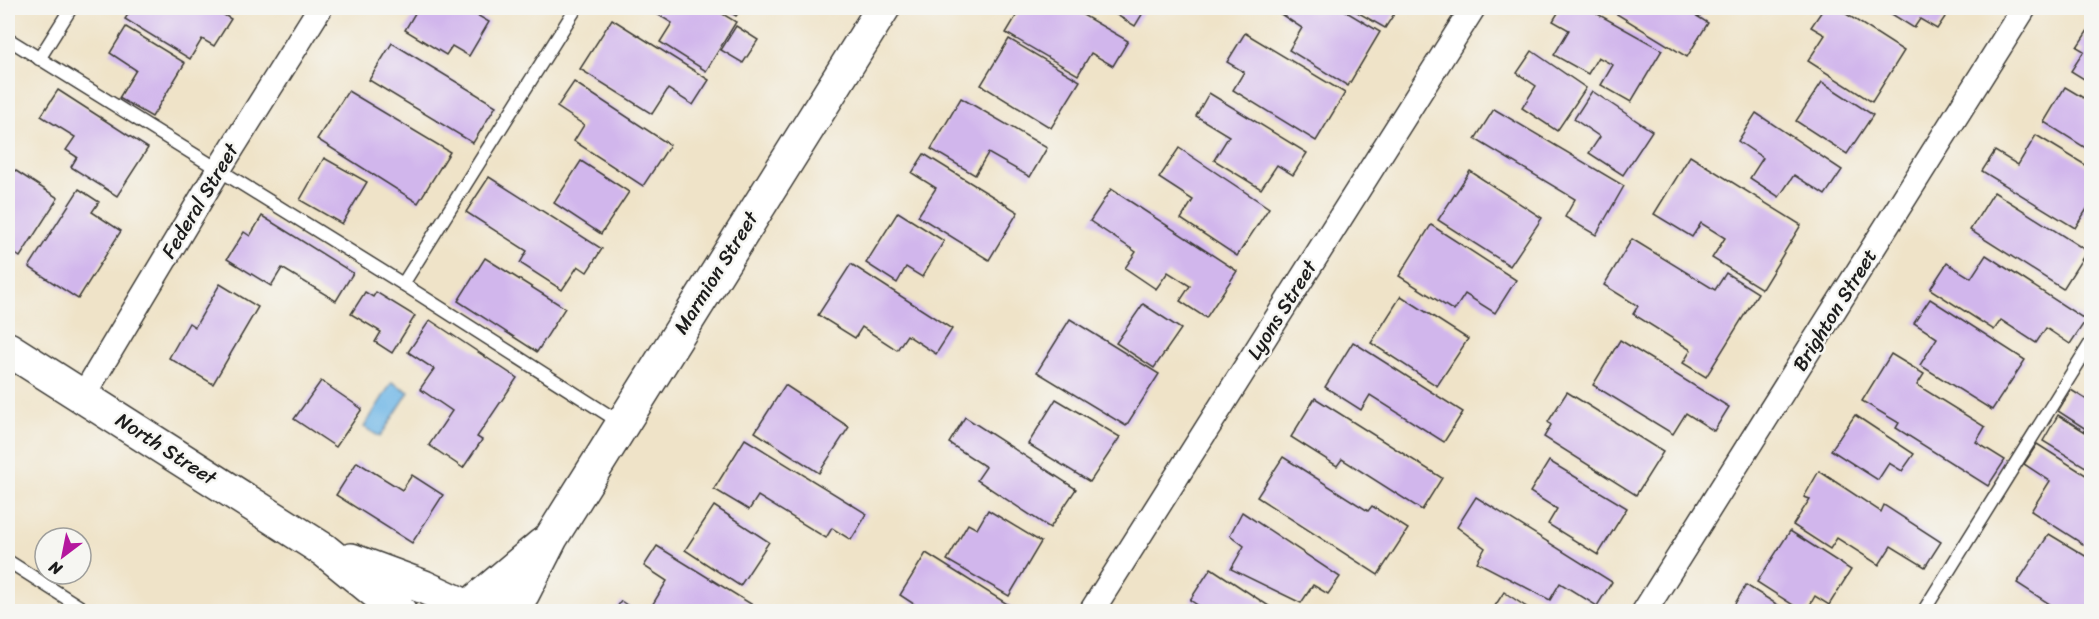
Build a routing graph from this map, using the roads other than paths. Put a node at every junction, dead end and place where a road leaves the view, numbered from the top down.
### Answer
1 (71, 8) edge
2 (320, 8) edge
3 (576, 8) edge
4 (883, 8) edge
5 (1473, 8) edge
6 (2024, 8) edge
7 (8, 39) edge
8 (39, 59) junction
9 (219, 169) junction
10 (403, 284) junction
11 (2091, 342) edge
12 (8, 349) edge
13 (83, 396) junction
14 (622, 423) junction
15 (551, 538) junction
16 (324, 550) junction
17 (8, 561) edge
18 (472, 606) edge
19 (88, 612) edge
20 (400, 612) edge
21 (510, 612) edge
22 (1091, 612) edge
23 (1644, 612) edge
24 (1923, 612) edge

1 - 8 lane
2 - 9 street, Federal Street
3 - 10 lane
4 - 14 street, Marmion Street
5 - 22 street, Lyons Street
6 - 23 street, Brighton Street
7 - 8 lane
8 - 9 lane
9 - 10 lane
9 - 13 street, Federal Street
10 - 14 lane
11 - 24 lane
12 - 13 street, North Street
13 - 16 street, North Street
14 - 15 street, Marmion Street
15 - 18 street, Marmion Street
15 - 21 street, Marmion Street
16 - 18 street, North Street
16 - 20 street, North Street
17 - 19 lane

